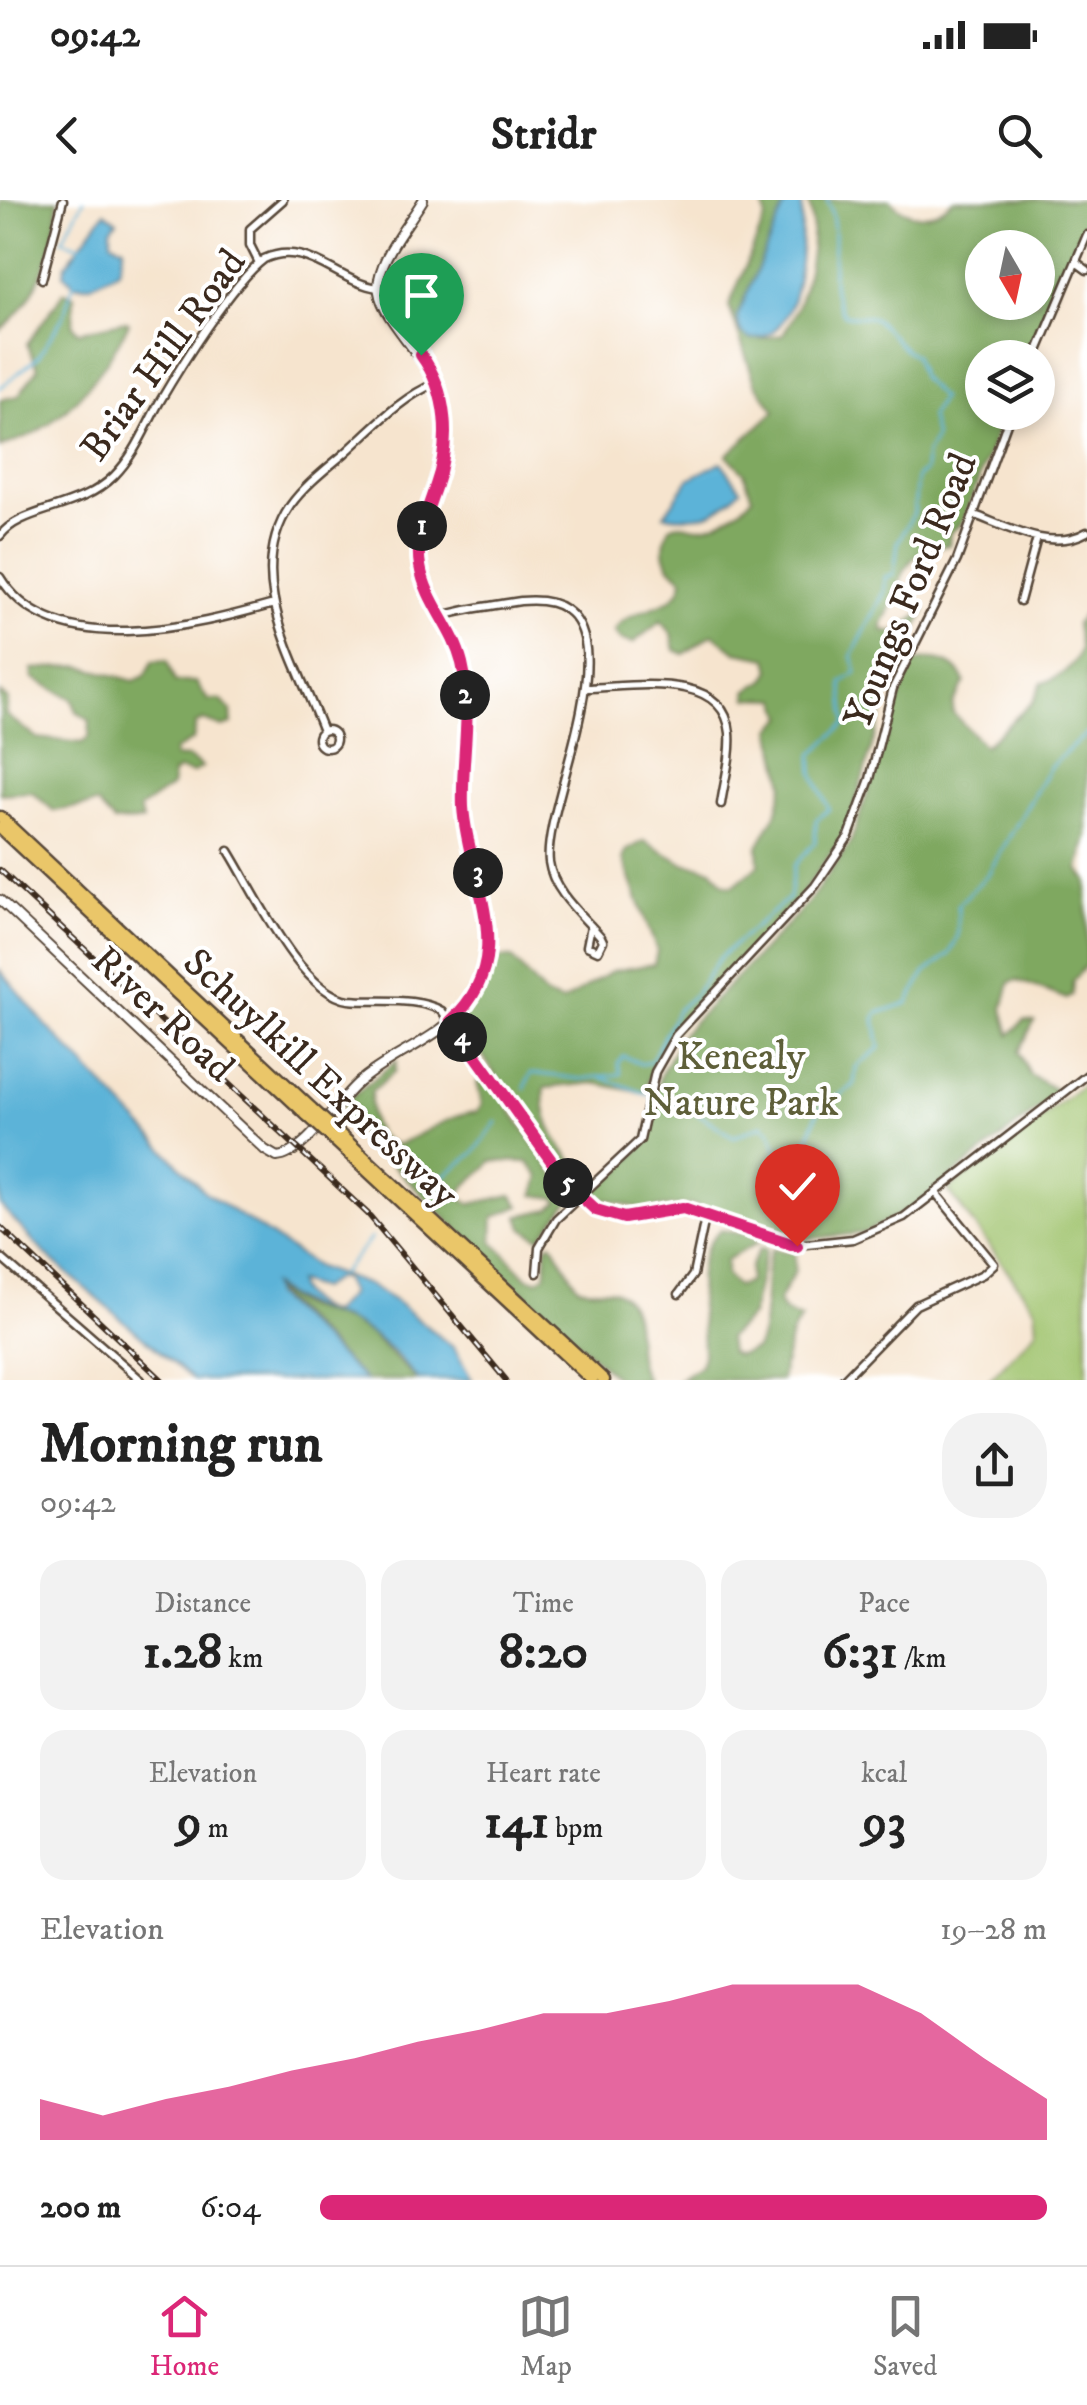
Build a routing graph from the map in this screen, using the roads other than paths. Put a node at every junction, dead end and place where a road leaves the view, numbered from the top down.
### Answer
1 (64, 200) edge
2 (282, 200) edge
3 (423, 200) edge
4 (1087, 235) edge
5 (1076, 262) junction
6 (259, 263) junction
7 (1087, 270) edge
8 (42, 279) dead end
9 (378, 288) junction
10 (1041, 340) edge
11 (437, 382) junction
12 (1005, 430) edge
13 (975, 514) junction
14 (1087, 532) edge
15 (0, 535) edge
16 (1037, 538) junction
17 (0, 577) edge
18 (1020, 601) dead end
19 (274, 604) junction
20 (440, 617) junction
21 (586, 688) junction
22 (324, 731) dead end
23 (721, 804) dead end
24 (0, 818) edge
25 (0, 828) edge
26 (229, 851) dead end
27 (0, 900) edge
28 (591, 926) dead end
29 (451, 1021) junction
30 (1087, 1075) edge
31 (309, 1112) junction
32 (936, 1192) junction
33 (579, 1196) junction
34 (706, 1213) junction
35 (435, 1228) junction
36 (0, 1258) edge
37 (537, 1272) dead end
38 (679, 1294) dead end
39 (140, 1380) edge
40 (592, 1380) edge
41 (604, 1380) edge
42 (842, 1380) edge

1 - 8 street
2 - 6 street
3 - 9 street
4 - 5 street
5 - 7 street
5 - 10 street
6 - 9 street, Briar Hill Road
6 - 15 street, Briar Hill Road
9 - 11 street
11 - 19 street
11 - 20 street
12 - 13 street, Youngs Ford Road
13 - 16 street
13 - 33 street, Youngs Ford Road
14 - 16 street
16 - 18 street
17 - 19 street
19 - 22 street
20 - 21 street
20 - 29 street
21 - 23 street
21 - 28 street
24 - 31 highway, Schuylkill Expressway
25 - 31 highway, Schuylkill Expressway
26 - 29 street
27 - 29 street, River Road
29 - 33 street
30 - 32 street
31 - 35 highway, Schuylkill Expressway, bridge
32 - 34 street
32 - 42 street
33 - 34 street
33 - 37 street, Youngs Ford Road
34 - 38 street
35 - 40 highway, Schuylkill Expressway
35 - 41 highway, Schuylkill Expressway
36 - 39 street

